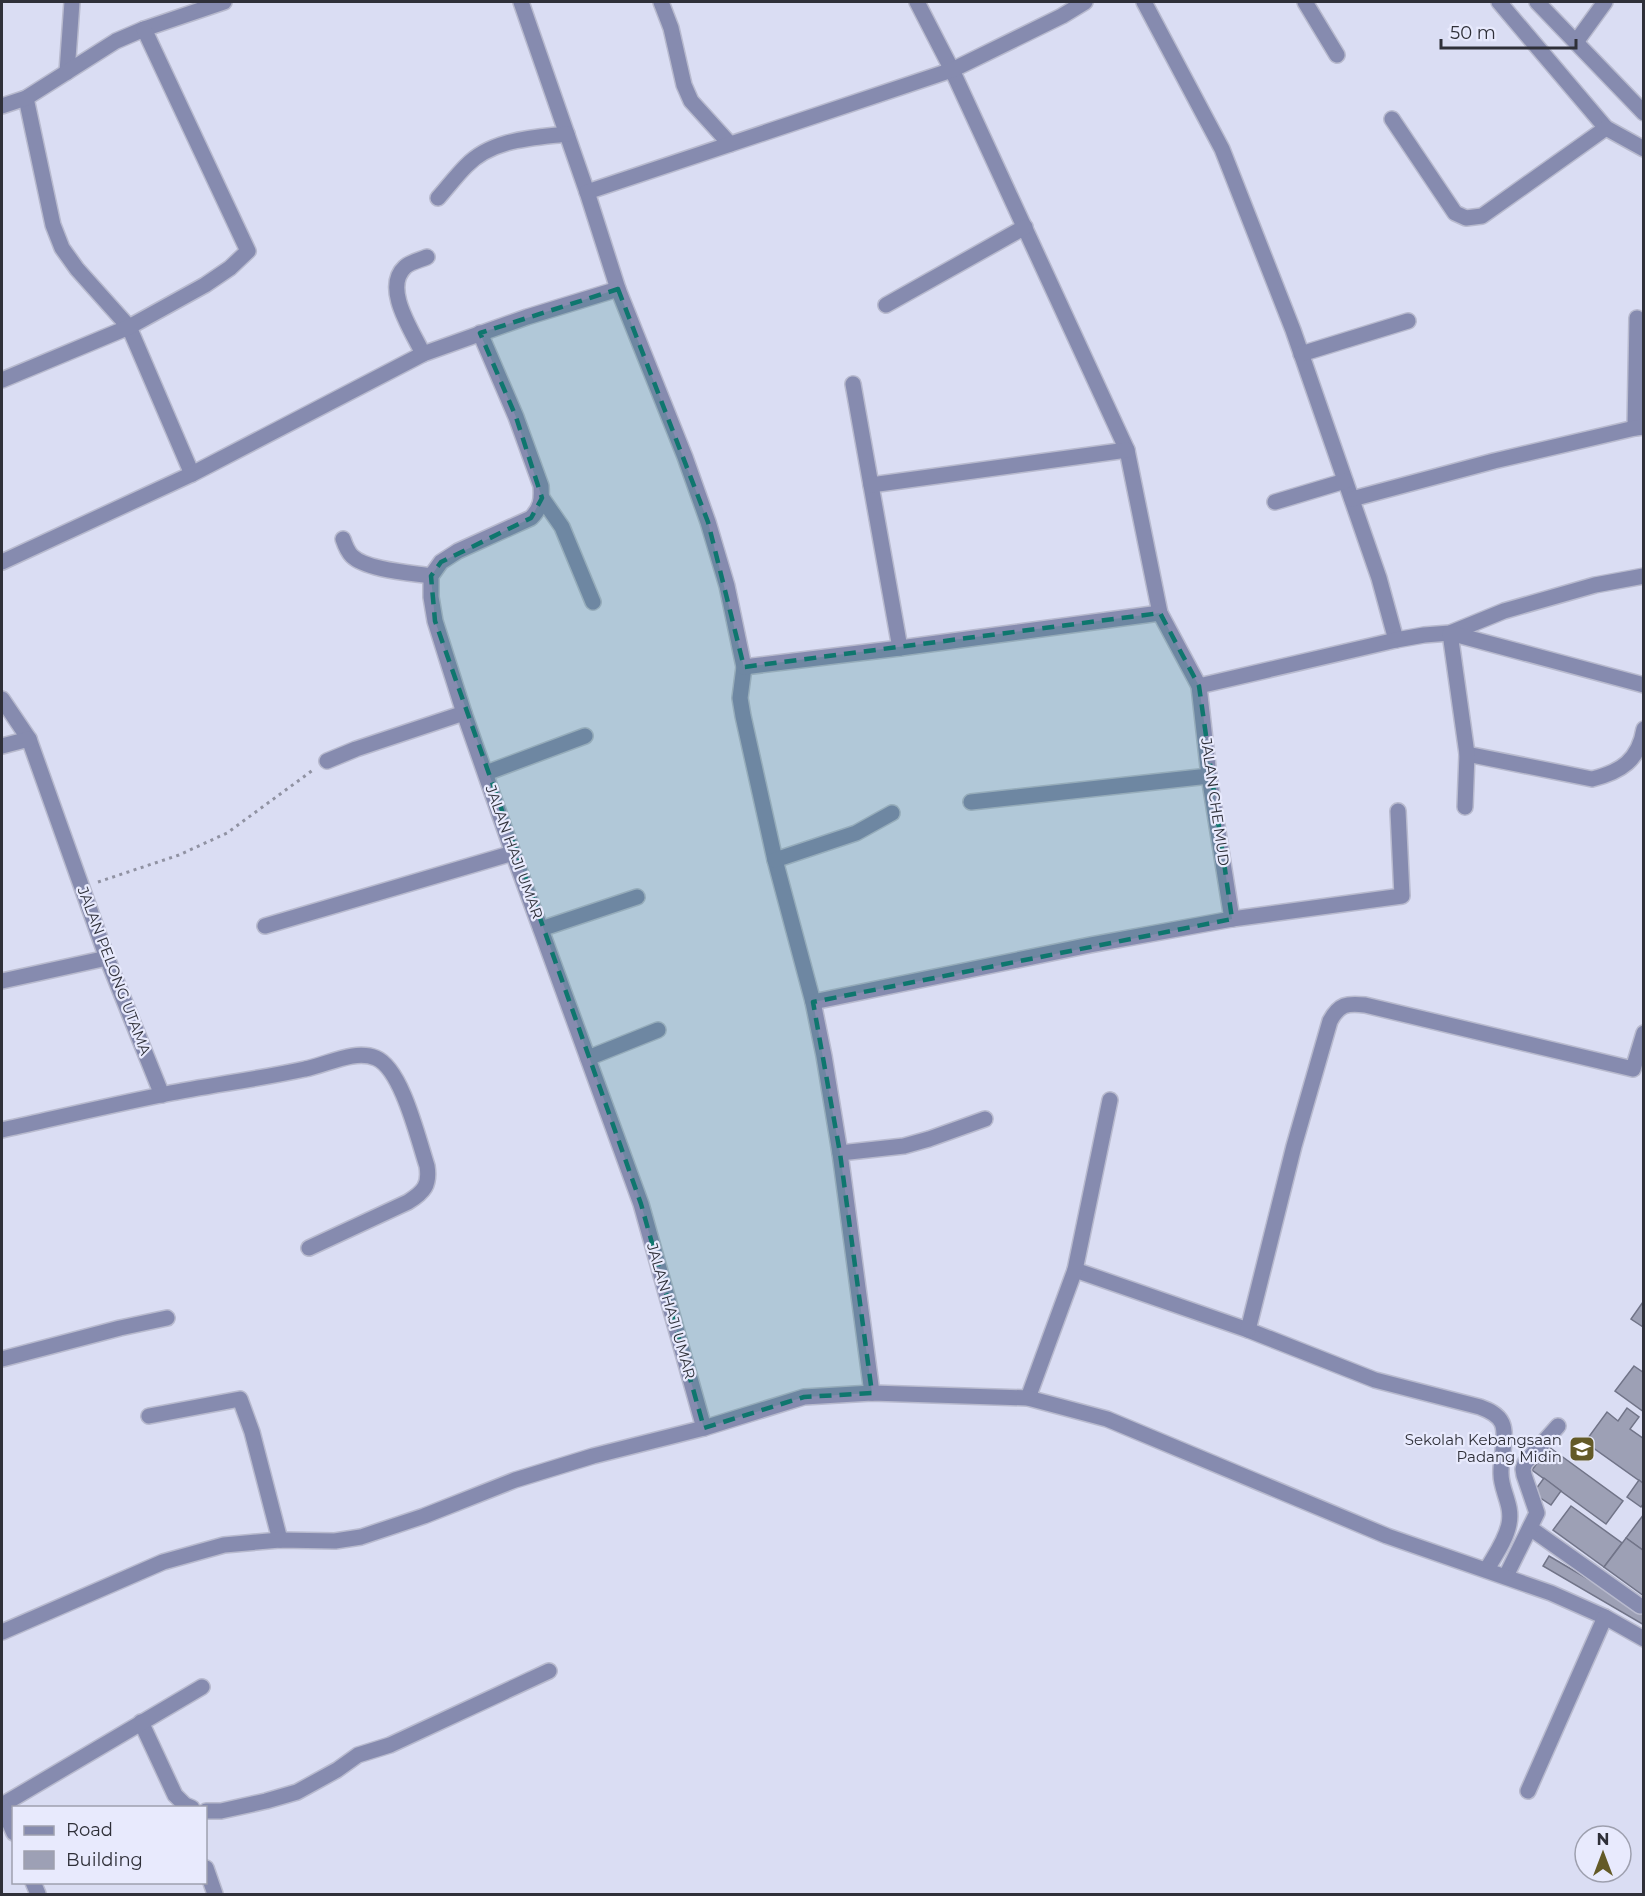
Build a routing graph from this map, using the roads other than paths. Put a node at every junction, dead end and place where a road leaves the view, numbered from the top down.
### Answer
1 (72, 2) edge
2 (224, 2) edge
3 (520, 2) edge
4 (661, 2) edge
5 (917, 2) edge
6 (1085, 2) edge
7 (1144, 2) edge
8 (1305, 2) edge
9 (1500, 2) edge
10 (1537, 2) edge
11 (1605, 2) edge
12 (144, 29) junction
13 (1576, 42) junction
14 (1337, 55) dead end
15 (952, 70) junction
16 (67, 72) junction
17 (26, 98) junction
18 (2, 106) edge
19 (1644, 113) edge
20 (1392, 119) dead end
21 (1606, 128) junction
22 (567, 134) junction
23 (730, 144) junction
24 (1644, 148) edge
25 (587, 192) junction
26 (438, 198) dead end
27 (1025, 227) junction
28 (427, 257) dead end
29 (618, 290) junction
30 (886, 305) dead end
31 (1637, 318) dead end
32 (1408, 321) dead end
33 (129, 327) junction
34 (480, 333) junction
35 (423, 354) junction
36 (1301, 354) junction
37 (2, 380) edge
38 (853, 384) dead end
39 (1639, 427) edge
40 (1127, 450) junction
41 (192, 474) junction
42 (1345, 481) junction
43 (871, 485) junction
44 (542, 498) junction
45 (1352, 500) junction
46 (1275, 502) dead end
47 (343, 539) dead end
48 (2, 562) edge
49 (432, 576) junction
50 (1644, 576) edge
51 (593, 602) dead end
52 (1160, 613) junction
53 (1450, 633) junction
54 (1396, 640) junction
55 (900, 648) junction
56 (744, 667) junction
57 (1644, 685) edge
58 (1199, 686) junction
59 (2, 699) edge
60 (464, 713) junction
61 (1644, 729) edge
62 (585, 736) dead end
63 (29, 739) junction
64 (2, 746) edge
65 (1467, 754) junction
66 (327, 761) road end
67 (486, 773) junction
68 (1209, 776) junction
69 (971, 802) dead end
70 (1465, 807) dead end
71 (1398, 811) dead end
72 (892, 813) dead end
73 (513, 853) junction
74 (775, 860) junction
75 (637, 897) dead end
76 (1232, 919) junction
77 (265, 926) dead end
78 (541, 929) junction
79 (106, 958) junction
80 (2, 981) edge
81 (813, 1002) junction
82 (658, 1030) dead end
83 (1644, 1033) edge
84 (1640, 1056) edge
85 (588, 1058) junction
86 (162, 1095) junction
87 (1110, 1100) dead end
88 (985, 1119) dead end
89 (2, 1130) edge
90 (840, 1153) junction
91 (309, 1248) dead end
92 (1075, 1270) junction
93 (167, 1318) dead end
94 (1248, 1330) junction
95 (2, 1359) edge
96 (872, 1393) junction
97 (1028, 1398) junction
98 (149, 1416) dead end
99 (1558, 1426) dead end
100 (704, 1428) junction
101 (1530, 1527) junction
102 (280, 1539) junction
103 (1487, 1569) junction
104 (1506, 1576) junction
105 (1640, 1606) dead end
106 (1605, 1617) junction
107 (2, 1632) edge
108 (1644, 1639) edge
109 (549, 1671) dead end
110 (202, 1687) dead end
111 (141, 1722) junction
112 (1528, 1791) dead end
113 (21, 1806) edge
114 (187, 1806) edge
115 (207, 1811) edge
116 (207, 1871) edge
117 (215, 1894) edge

1 - 16 street
2 - 12 street
3 - 22 street
4 - 23 street
5 - 15 street
6 - 15 street
7 - 36 street
8 - 14 street
9 - 21 street
10 - 13 street
11 - 13 street
12 - 16 street
12 - 33 street
13 - 19 street
15 - 23 street
15 - 27 street
16 - 17 street
17 - 18 street
17 - 33 street
20 - 21 street
21 - 24 street
22 - 25 street
22 - 26 street
23 - 25 street
25 - 29 street
27 - 30 street
27 - 40 street
28 - 35 street
29 - 34 street
29 - 56 street
31 - 39 street
32 - 36 street
33 - 37 street
33 - 41 street
34 - 35 street
34 - 44 street
35 - 41 street
36 - 42 street
38 - 43 street
39 - 45 street
40 - 43 street
40 - 52 street
41 - 48 street
42 - 45 street
42 - 46 street
43 - 55 street
44 - 49 street
44 - 51 street
45 - 54 street
47 - 49 street
49 - 60 street, JALAN HAJI UMAR
50 - 53 street
52 - 55 street
52 - 58 street
53 - 54 street
53 - 57 street
53 - 65 street
54 - 58 street
55 - 56 street
56 - 74 street
58 - 68 street, JALAN CHE MUD
59 - 63 street, JALAN PELONG UTAMA
60 - 66 street
60 - 67 street, JALAN HAJI UMAR
61 - 65 street
62 - 67 street
63 - 64 street
63 - 79 street, JALAN PELONG UTAMA
65 - 70 street
67 - 73 street, JALAN HAJI UMAR
68 - 69 street
68 - 76 street, JALAN CHE MUD
71 - 76 street
72 - 74 street
73 - 77 street
73 - 78 street, JALAN HAJI UMAR
74 - 81 street
75 - 78 street
76 - 81 street
78 - 85 street, JALAN HAJI UMAR
79 - 80 street
79 - 86 street, JALAN PELONG UTAMA
81 - 90 street
82 - 85 street
83 - 84 street
84 - 94 street
85 - 100 street, JALAN HAJI UMAR
86 - 89 street
86 - 91 street
87 - 92 street
88 - 90 street
90 - 96 street
92 - 94 street
92 - 97 street
93 - 95 street
94 - 103 street
96 - 97 street
96 - 100 street
97 - 103 street
98 - 102 street
99 - 101 street
100 - 102 street
101 - 104 street
101 - 105 street
102 - 107 street
103 - 104 street
104 - 106 street
106 - 108 street
106 - 112 street
109 - 115 street
110 - 111 street
111 - 113 street
111 - 114 street
116 - 117 street

